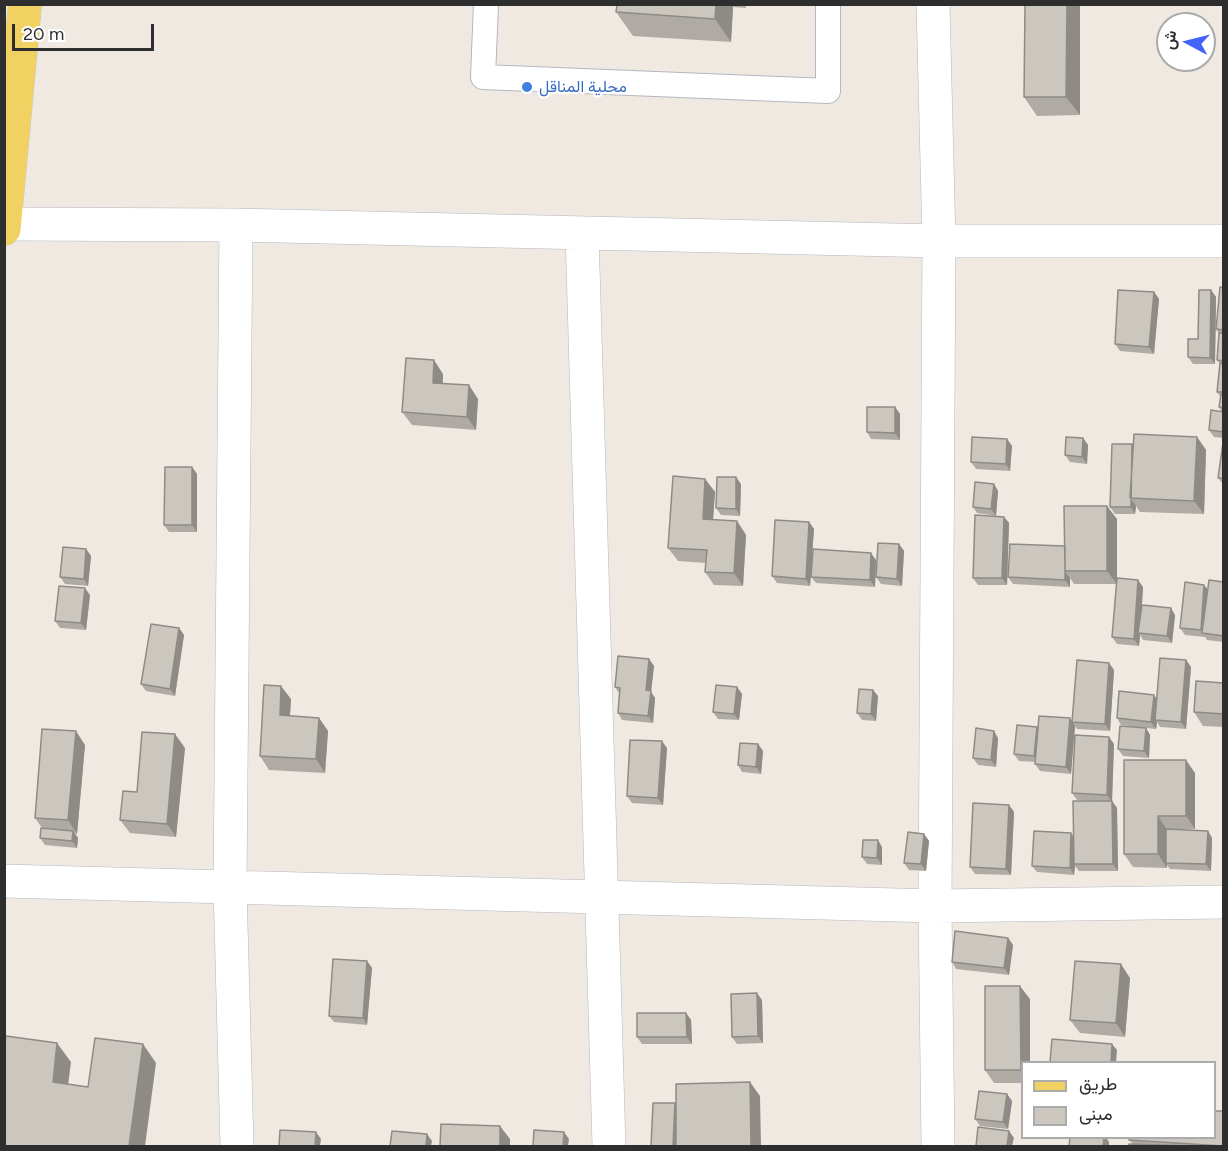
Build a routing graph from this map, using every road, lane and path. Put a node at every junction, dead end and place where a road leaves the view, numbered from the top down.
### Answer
1 (25, 4) edge
2 (486, 4) edge
3 (828, 4) edge
4 (933, 4) edge
5 (236, 225) junction
6 (5, 226) edge
7 (582, 233) junction
8 (1224, 241) edge
9 (939, 242) junction
10 (4, 881) edge
11 (230, 886) junction
12 (602, 897) junction
13 (1224, 902) edge
14 (935, 906) junction
15 (237, 1146) edge
16 (609, 1146) edge
17 (938, 1146) edge

1 - 6 main road
2 - 3 lane
4 - 9 street
5 - 6 street
5 - 7 street
5 - 11 street
7 - 9 street
7 - 12 street
8 - 9 street
9 - 14 street
10 - 11 street
11 - 12 street
11 - 15 street
12 - 14 street
12 - 16 street
13 - 14 street
14 - 17 street

